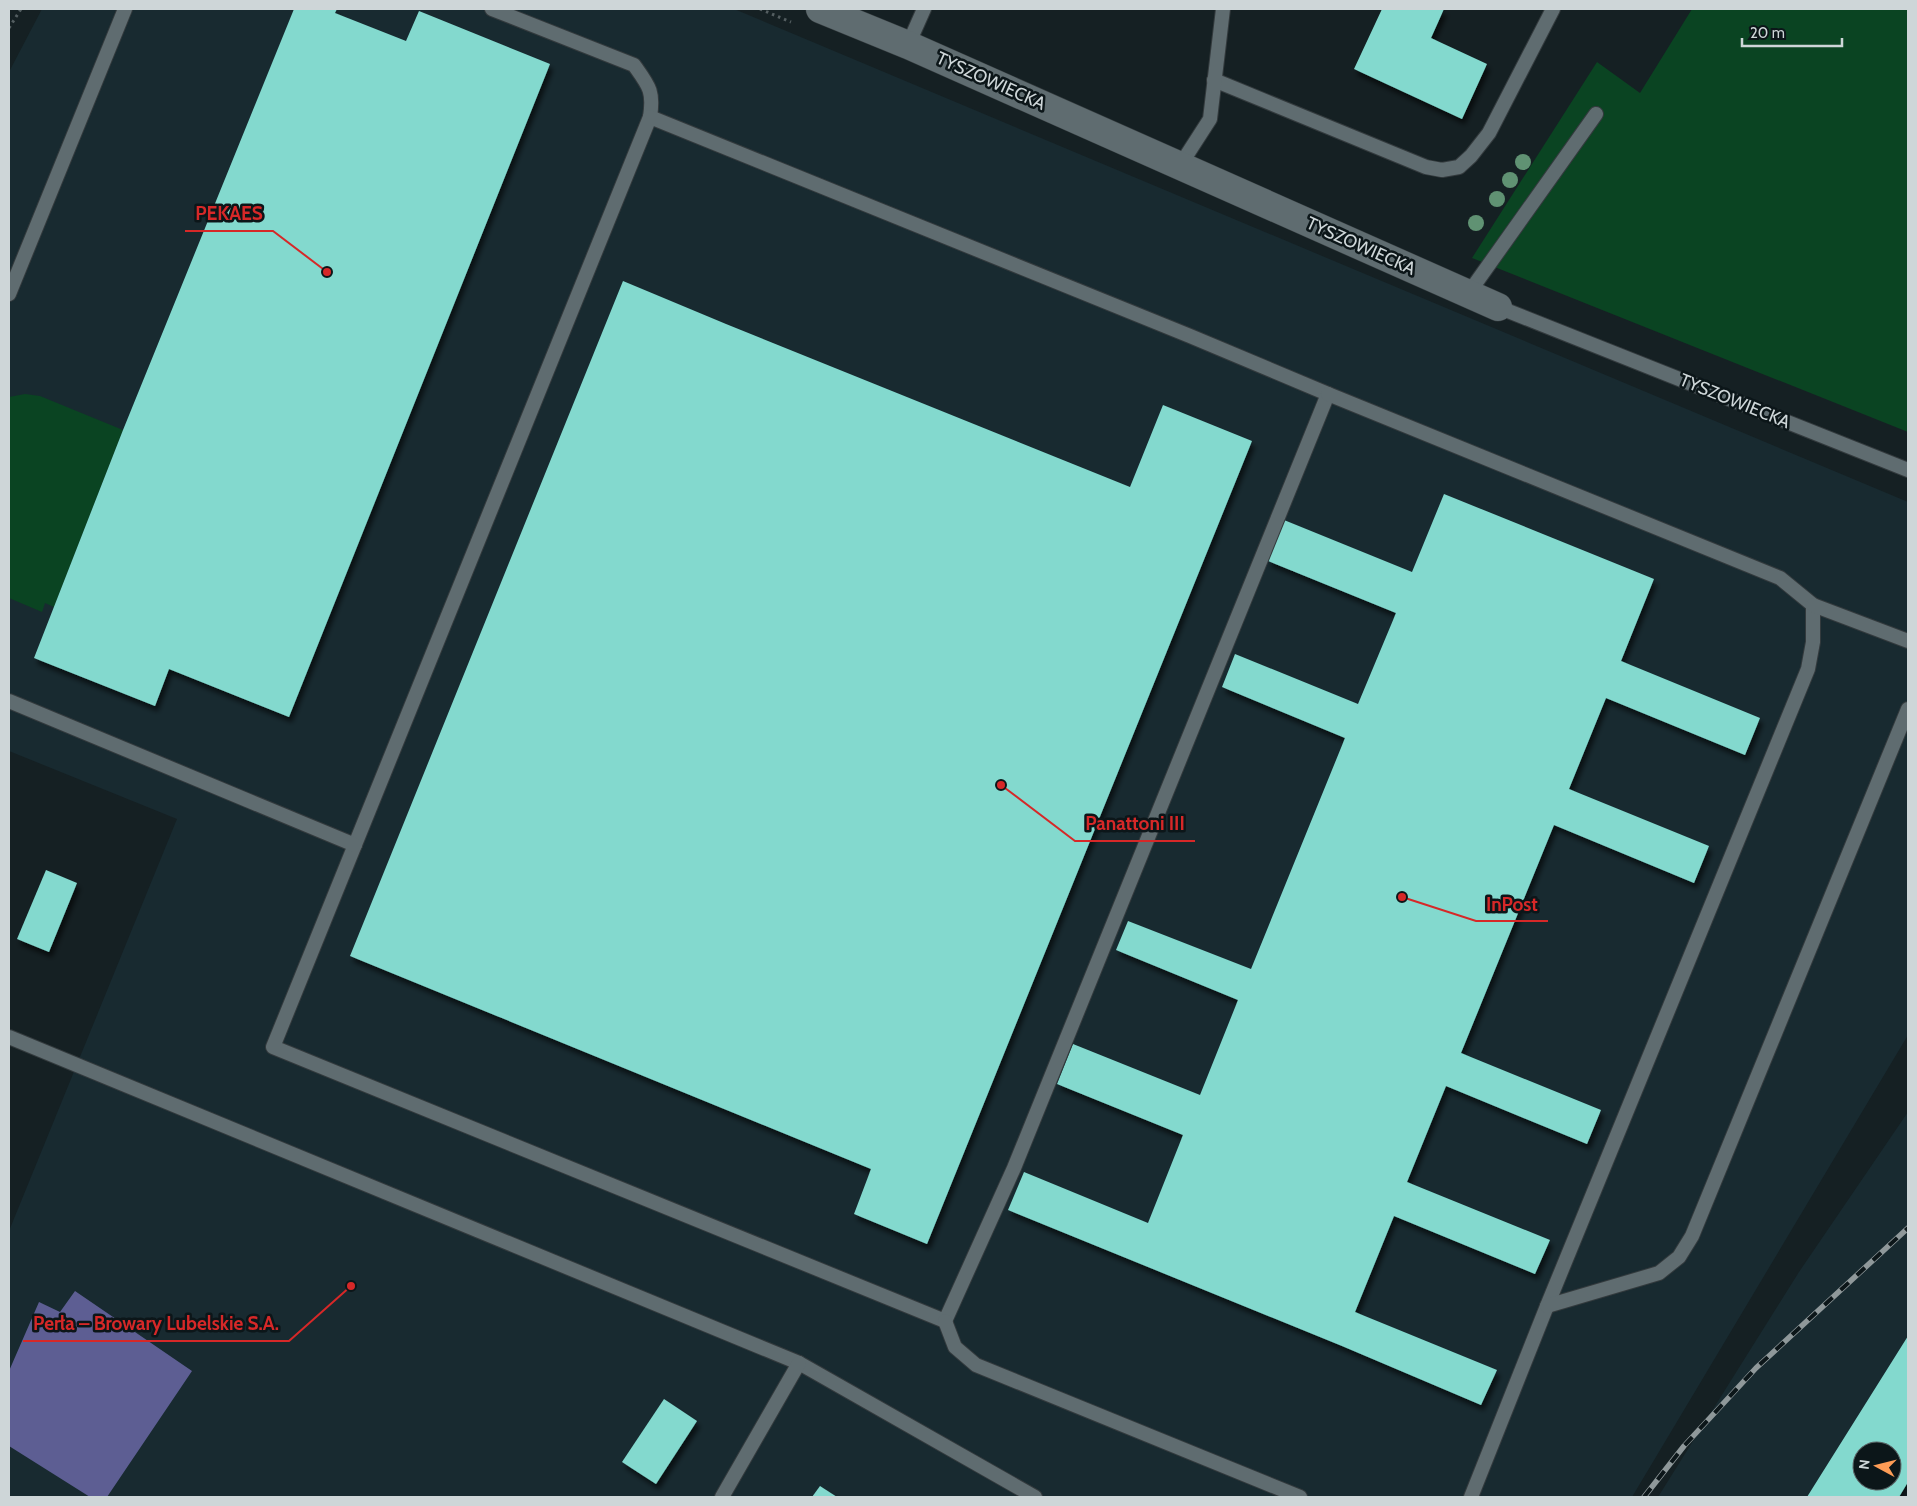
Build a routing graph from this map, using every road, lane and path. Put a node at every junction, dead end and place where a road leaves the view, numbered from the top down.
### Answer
1 (21, 9) edge
2 (125, 9) edge
3 (492, 9) edge
4 (820, 9) edge
5 (924, 9) edge
6 (1222, 9) edge
7 (1553, 9) edge
8 (9, 28) edge
9 (908, 45) junction
10 (1214, 80) junction
11 (1596, 114) dead end
12 (650, 117) junction
13 (1181, 164) junction
14 (9, 294) edge
15 (1468, 294) junction
16 (1498, 307) joint
17 (1328, 394) junction
18 (1908, 470) edge
19 (1813, 605) junction
20 (1908, 641) edge
21 (9, 701) edge
22 (1908, 709) edge
23 (354, 845) junction
24 (9, 1037) edge
25 (1547, 1306) junction
26 (945, 1322) junction
27 (799, 1363) junction
28 (722, 1497) edge
29 (1035, 1497) edge
30 (1300, 1497) edge
31 (1471, 1497) edge

1 - 8 path
2 - 14 lane
3 - 12 lane
4 - 9 street, TYSZOWIECKA
5 - 9 lane
6 - 10 lane
7 - 10 lane
9 - 13 street, TYSZOWIECKA
10 - 13 lane
11 - 15 lane
12 - 17 lane
12 - 23 lane
13 - 15 street, TYSZOWIECKA
15 - 16 street, TYSZOWIECKA
16 - 18 lane, TYSZOWIECKA
17 - 19 lane
17 - 26 lane
19 - 20 lane
19 - 25 lane
21 - 23 lane
22 - 25 lane
23 - 26 lane
24 - 27 lane
25 - 31 lane
26 - 30 lane
27 - 28 lane
27 - 29 lane

